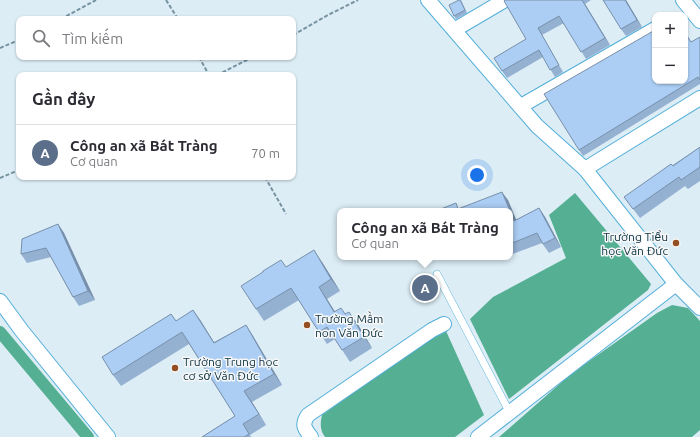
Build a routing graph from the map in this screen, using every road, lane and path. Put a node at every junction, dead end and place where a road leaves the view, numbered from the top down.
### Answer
1 (96, 0) edge
2 (166, 0) edge
3 (358, 0) edge
4 (428, 0) edge
5 (505, 0) edge
6 (684, 8) edge
7 (67, 16) edge
8 (176, 16) edge
9 (700, 21) edge
10 (454, 30) junction
11 (652, 31) edge
12 (296, 33) edge
13 (16, 41) edge
14 (0, 48) edge
15 (202, 60) edge
16 (247, 60) edge
17 (208, 72) edge
18 (223, 72) edge
19 (700, 98) edge
20 (521, 106) junction
21 (584, 169) junction
22 (16, 171) edge
23 (0, 178) edge
24 (267, 180) edge
25 (286, 214) dead end
26 (437, 274) dead end
27 (676, 284) junction
28 (0, 302) edge
29 (700, 308) edge
30 (444, 324) dead end
31 (510, 413) junction
32 (108, 437) edge
33 (311, 437) edge
34 (478, 437) edge

1 - 7 path
2 - 8 path
3 - 12 path
4 - 10 street
5 - 10 street
6 - 9 street
10 - 20 street
11 - 20 street
13 - 14 path
15 - 17 path
16 - 18 path
19 - 21 street
20 - 21 street
21 - 27 street
22 - 23 path
24 - 25 path
26 - 31 lane
27 - 29 street
27 - 31 street
28 - 32 street
30 - 33 street
31 - 34 street

